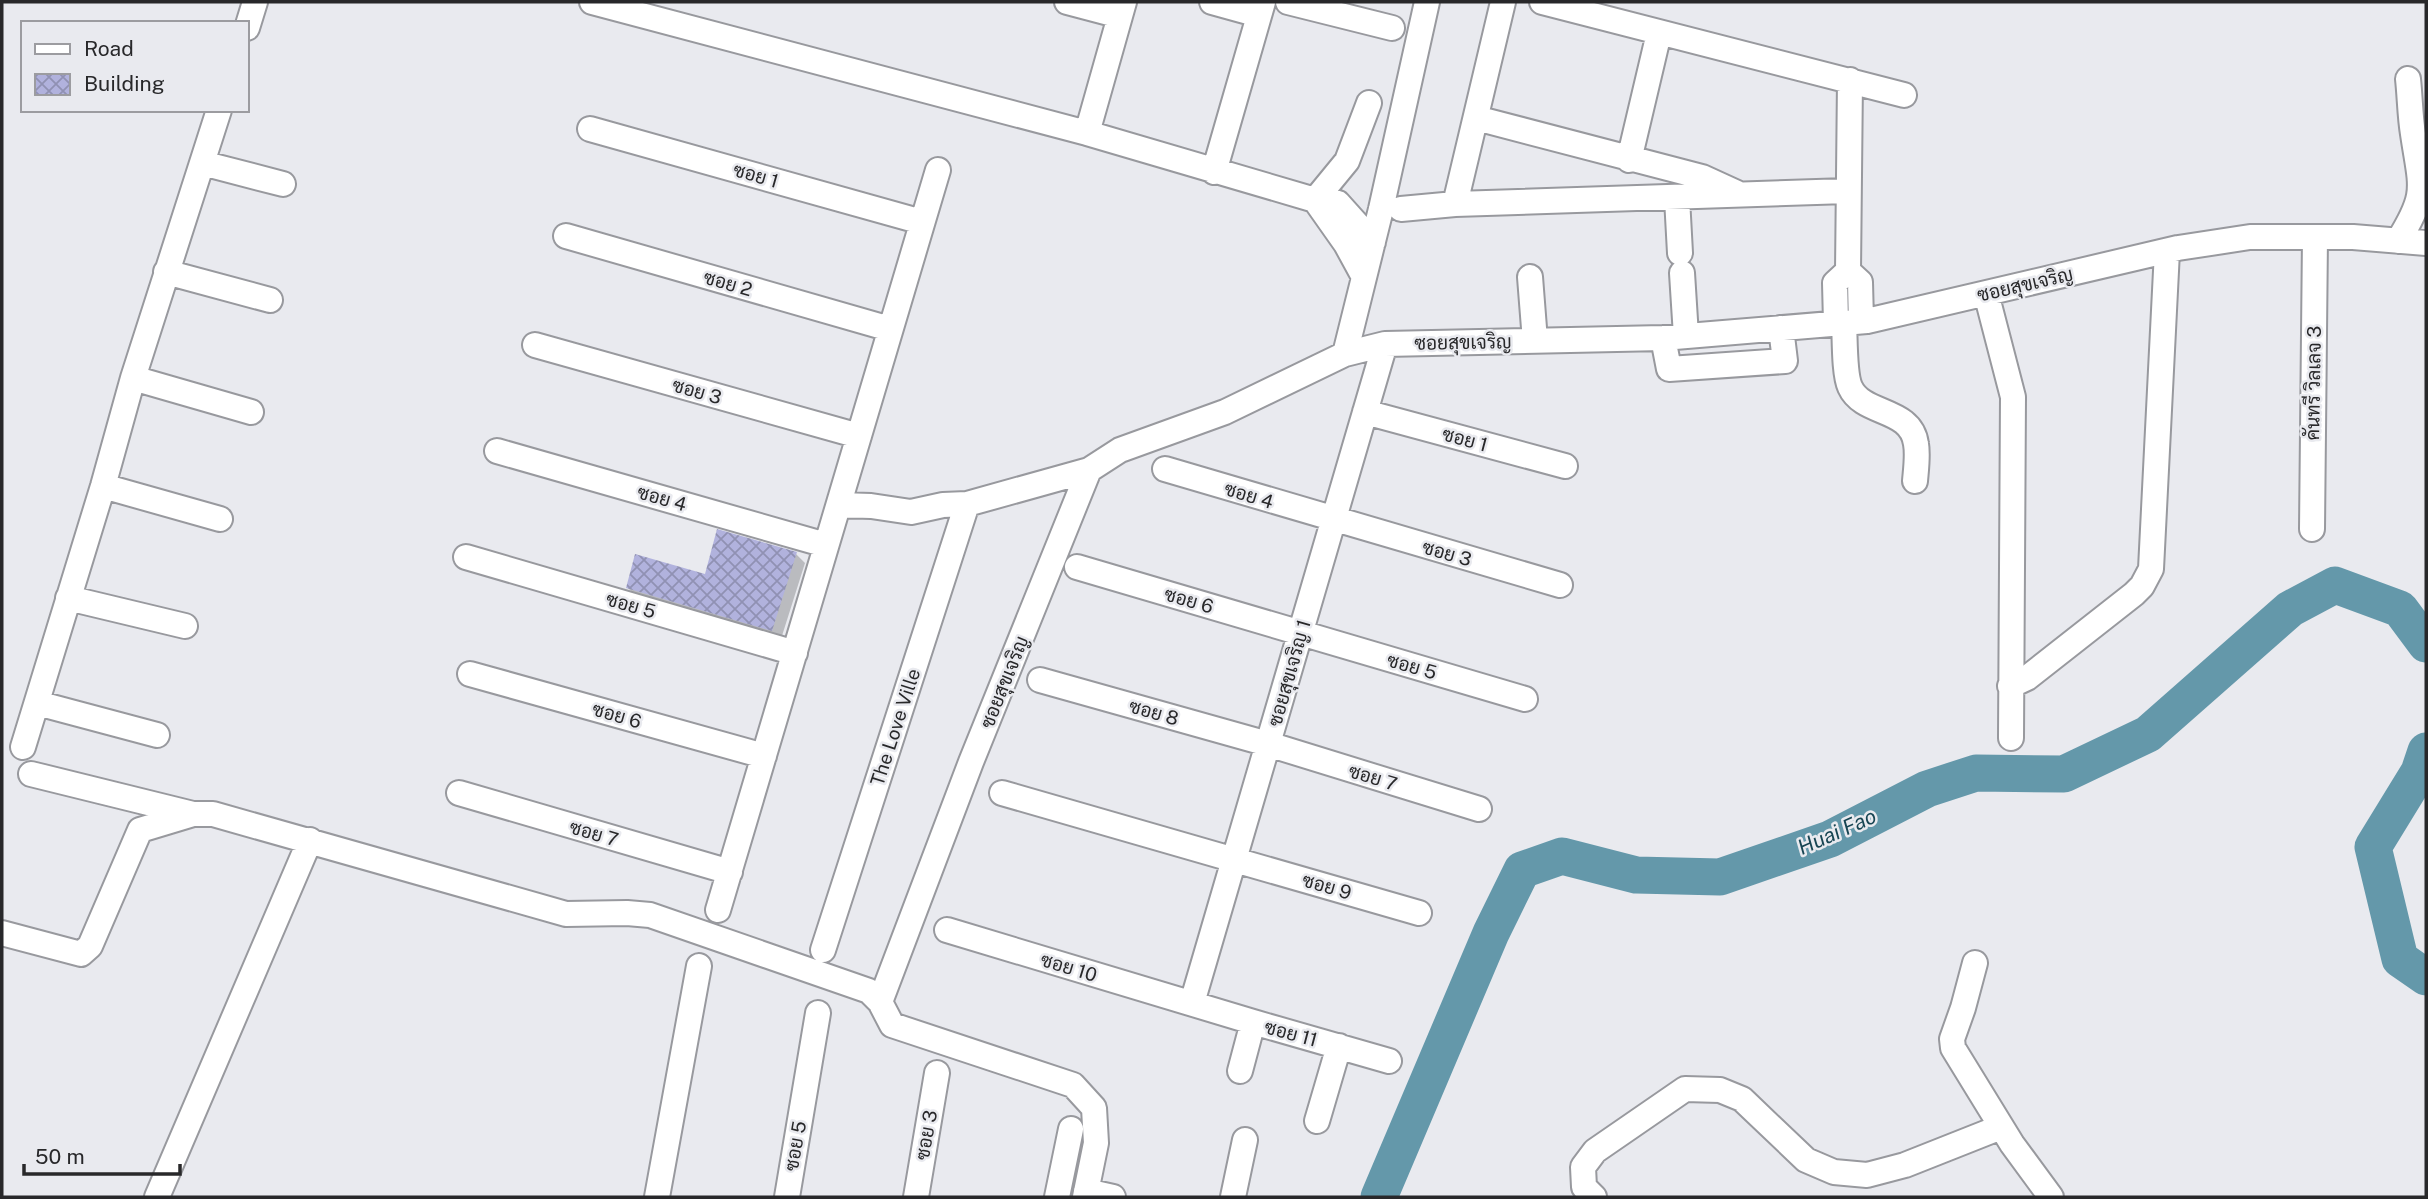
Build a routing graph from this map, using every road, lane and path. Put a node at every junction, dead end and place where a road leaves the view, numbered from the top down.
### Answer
1 (255, 2) edge
2 (592, 2) edge
3 (1067, 2) edge
4 (1212, 2) edge
5 (1288, 2) edge
6 (1427, 2) edge
7 (1503, 2) edge
8 (1542, 2) edge
9 (1261, 8) edge
10 (1122, 9) edge
11 (248, 24) edge
12 (1392, 28) dead end
13 (1659, 33) junction
14 (2408, 79) dead end
15 (1850, 80) junction
16 (1904, 94) dead end
17 (1369, 103) dead end
18 (218, 112) edge
19 (1475, 118) junction
20 (590, 129) dead end
21 (1087, 133) junction
22 (1629, 160) junction
23 (202, 163) junction
24 (938, 170) dead end
25 (1214, 172) junction
26 (283, 184) dead end
27 (1847, 191) junction
28 (1740, 194) junction
29 (1677, 198) junction
30 (1315, 200) junction
31 (1455, 204) junction
32 (1401, 209) dead end
33 (922, 222) junction
34 (566, 236) dead end
35 (2315, 237) junction
36 (2398, 241) junction
37 (1373, 242) junction
38 (2426, 243) edge
39 (2166, 251) junction
40 (166, 272) junction
41 (1530, 277) dead end
42 (1364, 278) junction
43 (1986, 293) junction
44 (270, 300) dead end
45 (1847, 322) junction
46 (1781, 328) junction
47 (890, 329) junction
48 (1675, 337) junction
49 (1535, 341) junction
50 (1385, 344) junction
51 (535, 345) dead end
52 (1345, 354) junction
53 (133, 379) junction
54 (251, 412) dead end
55 (1365, 412) junction
56 (859, 436) junction
57 (497, 451) dead end
58 (1565, 466) dead end
59 (1165, 470) dead end
60 (1089, 471) junction
61 (1915, 481) dead end
62 (103, 486) junction
63 (839, 505) junction
64 (955, 505) junction
65 (220, 519) dead end
66 (1334, 520) junction
67 (2312, 529) dead end
68 (827, 545) junction
69 (466, 557) dead end
70 (1077, 567) dead end
71 (1560, 585) dead end
72 (68, 598) junction
73 (185, 626) dead end
74 (1300, 633) junction
75 (795, 653) junction
76 (470, 674) dead end
77 (1040, 680) dead end
78 (2010, 686) junction
79 (1525, 699) dead end
80 (37, 703) junction
81 (157, 735) dead end
82 (2011, 738) dead end
83 (1268, 744) junction
84 (23, 747) dead end
85 (764, 756) junction
86 (31, 774) dead end
87 (459, 793) dead end
88 (1002, 793) dead end
89 (1479, 809) dead end
90 (193, 814) junction
91 (310, 840) junction
92 (1234, 859) junction
93 (730, 872) junction
94 (718, 911) dead end
95 (1419, 913) dead end
96 (947, 930) dead end
97 (2, 933) edge
98 (823, 950) dead end
99 (1975, 963) dead end
100 (699, 966) dead end
101 (880, 1002) junction
102 (1192, 1003) junction
103 (818, 1013) dead end
104 (1252, 1022) junction
105 (1339, 1046) junction
106 (1390, 1061) dead end
107 (1240, 1071) dead end
108 (937, 1073) dead end
109 (1317, 1121) dead end
110 (2001, 1127) junction
111 (1071, 1129) dead end
112 (1245, 1140) dead end
113 (1086, 1194) edge
114 (157, 1197) edge
115 (657, 1197) edge
116 (787, 1197) edge
117 (916, 1197) edge
118 (1057, 1197) edge
119 (1113, 1197) edge
120 (1233, 1197) edge
121 (1594, 1197) edge
122 (2051, 1197) edge

1 - 11 street
2 - 21 street
3 - 10 street
4 - 9 street
5 - 12 street
6 - 37 street
7 - 19 street
8 - 13 street
9 - 25 street
10 - 21 street
13 - 15 street
13 - 22 street
14 - 36 street
15 - 16 street
15 - 27 street
17 - 30 street
18 - 23 street
19 - 22 street
19 - 31 street
20 - 33 street, ซอย 1
21 - 25 street
22 - 28 street
23 - 26 street
23 - 40 street
24 - 33 street
25 - 30 street
27 - 28 street
27 - 45 street
28 - 29 street
29 - 31 street
29 - 48 street
30 - 37 street
30 - 42 street
31 - 32 street
33 - 47 street
34 - 47 street, ซอย 2
35 - 36 street, ซอยสุขเจริญ
35 - 39 street, ซอยสุขเจริญ
35 - 67 street, คันทรี วิลเลจ 3
36 - 38 street, ซอยสุขเจริญ
37 - 42 street
39 - 43 street, ซอยสุขเจริญ
39 - 78 street
40 - 44 street
40 - 53 street
41 - 49 street
42 - 52 street
43 - 45 street, ซอยสุขเจริญ
43 - 78 street
45 - 46 street, ซอยสุขเจริญ
45 - 61 street
46 - 48 street, ซอยสุขเจริญ
46 - 48 street
47 - 56 street
48 - 49 street, ซอยสุขเจริญ
49 - 50 street, ซอยสุขเจริญ
50 - 52 street, ซอยสุขเจริญ
50 - 55 street, ซอยสุขเจริญ 1
51 - 56 street, ซอย 3
52 - 60 street, ซอยสุขเจริญ
53 - 54 street
53 - 62 street
55 - 58 street, ซอย 1
55 - 66 street, ซอยสุขเจริญ 1
56 - 63 street
57 - 68 street, ซอย 4
59 - 66 street, ซอย 4
60 - 64 street
60 - 101 street, ซอยสุขเจริญ
62 - 65 street
62 - 72 street
63 - 64 street
63 - 68 street
64 - 98 street, The Love Ville
66 - 71 street, ซอย 3
66 - 74 street, ซอยสุขเจริญ 1
68 - 75 street
69 - 75 street, ซอย 5
70 - 74 street, ซอย 6
72 - 73 street
72 - 80 street
74 - 79 street, ซอย 5
74 - 83 street, ซอยสุขเจริญ 1
75 - 85 street
76 - 85 street, ซอย 6
77 - 83 street, ซอย 8
78 - 82 street
80 - 81 street
80 - 84 street
83 - 89 street, ซอย 7
83 - 92 street, ซอยสุขเจริญ 1
85 - 93 street
86 - 90 street
87 - 93 street, ซอย 7
88 - 92 street
90 - 91 street
90 - 97 street
91 - 101 street
91 - 114 street
92 - 95 street, ซอย 9
92 - 102 street, ซอยสุขเจริญ 1
93 - 94 street
96 - 102 street, ซอย 10
99 - 110 street
100 - 115 street
101 - 113 street
102 - 104 street, ซอย 11
103 - 116 street, ซอย 5
104 - 105 street, ซอย 11
104 - 107 street
105 - 106 street, ซอย 11
105 - 109 street
108 - 117 street, ซอย 3
110 - 121 street
110 - 122 street
111 - 118 street
112 - 120 street
113 - 119 street

